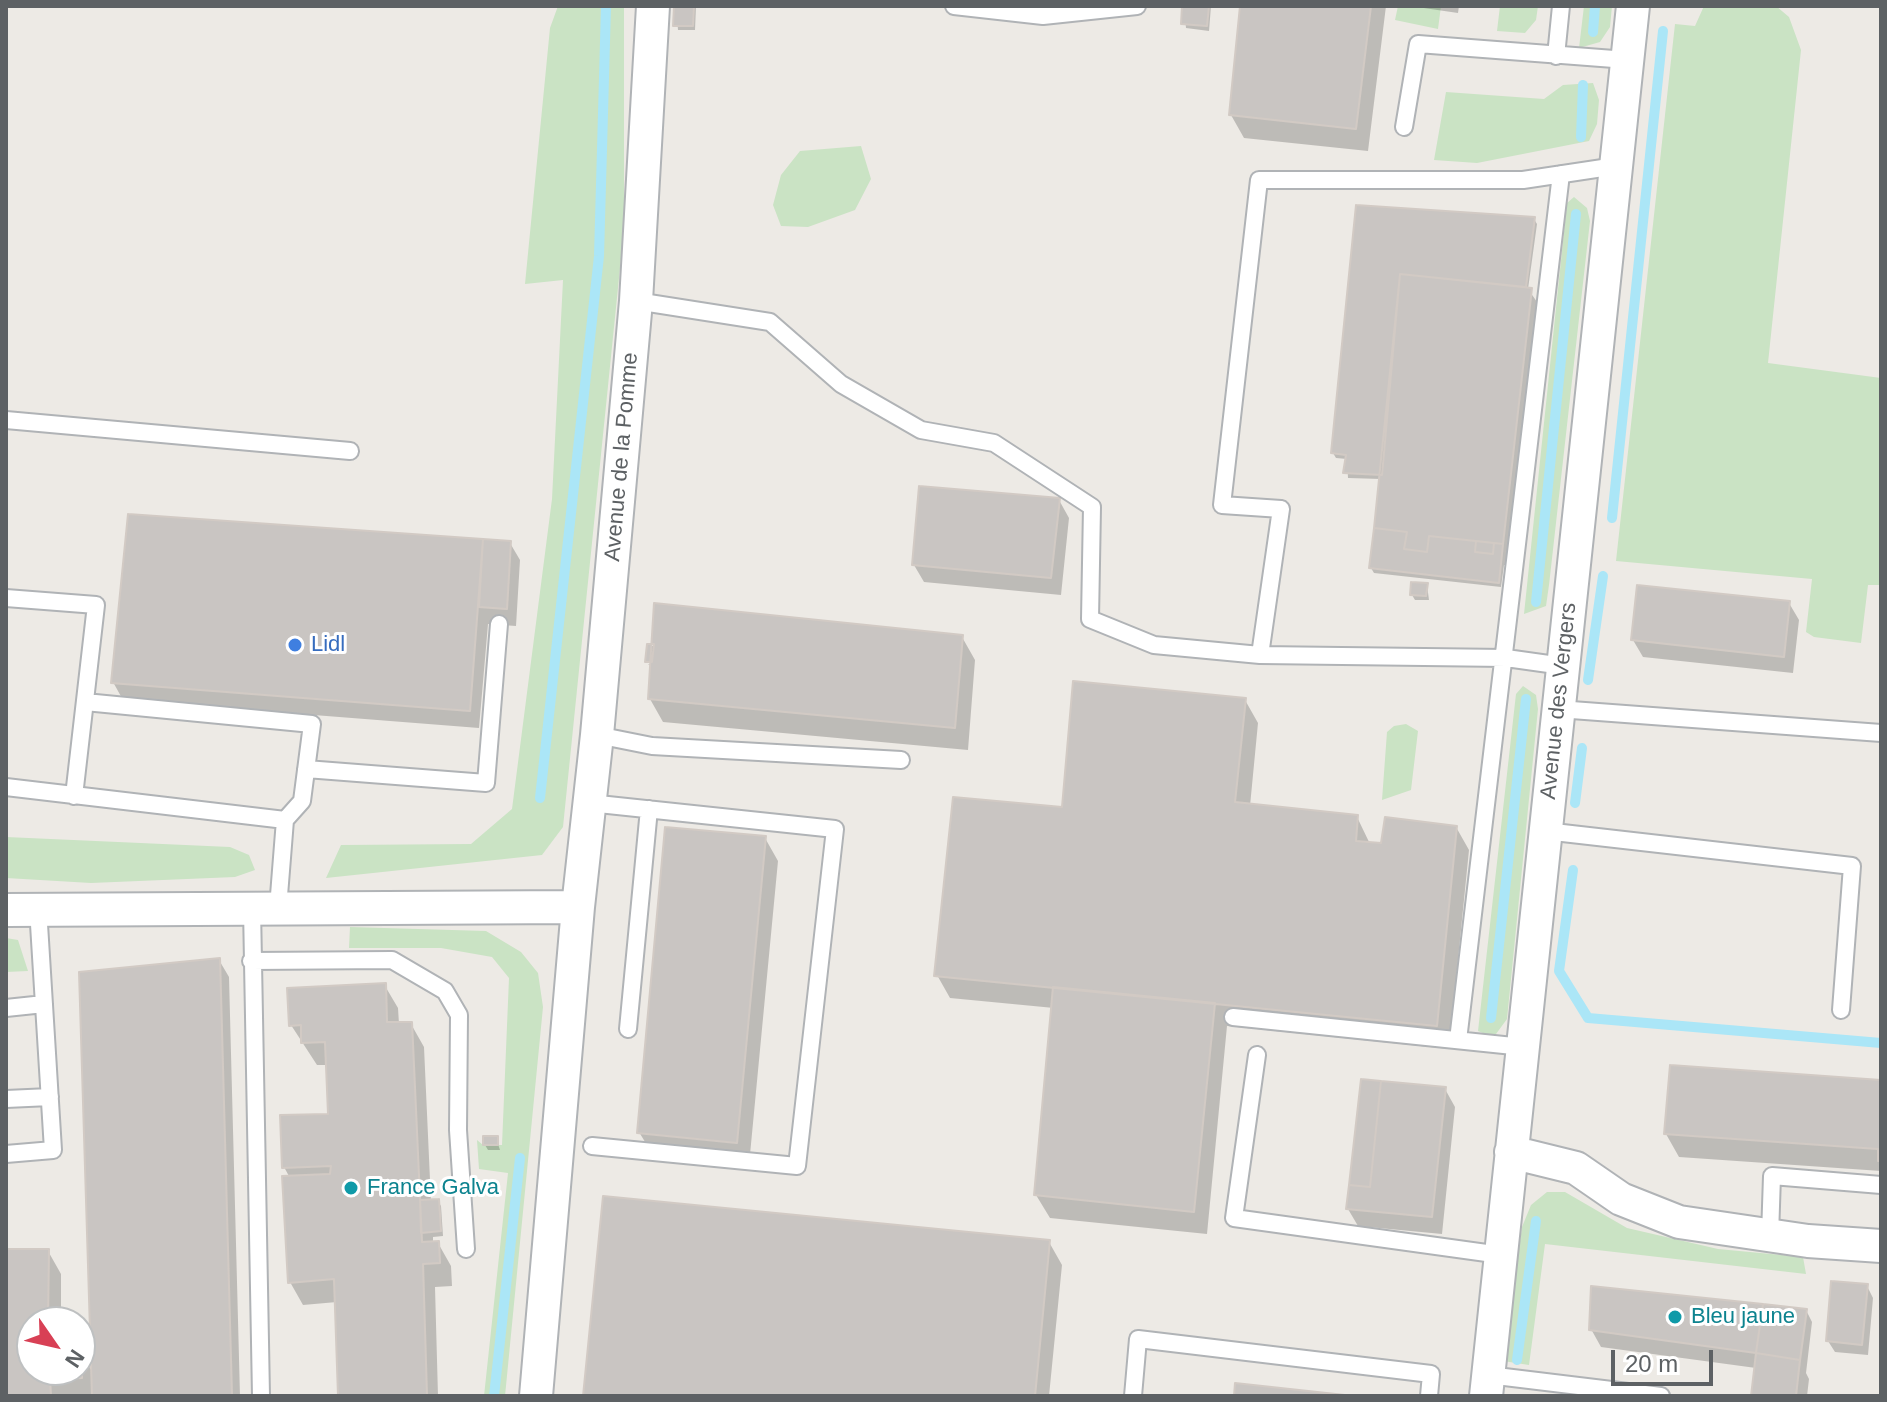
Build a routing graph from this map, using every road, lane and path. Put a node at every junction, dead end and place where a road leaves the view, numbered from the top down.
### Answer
1 (653, 6) edge
2 (954, 6) edge
3 (1137, 6) edge
4 (1561, 6) edge
5 (1633, 6) edge
6 (1556, 56) junction
7 (1627, 60) junction
8 (1404, 127) dead end
9 (1616, 166) junction
10 (1561, 174) junction
11 (636, 301) junction
12 (6, 420) edge
13 (350, 451) dead end
14 (6, 598) edge
15 (499, 624) dead end
16 (1260, 655) junction
17 (1506, 658) junction
18 (1563, 666) junction
19 (85, 702) junction
20 (1558, 709) junction
21 (1881, 733) edge
22 (597, 735) junction
23 (901, 760) dead end
24 (306, 769) junction
25 (6, 787) edge
26 (74, 796) junction
27 (589, 803) junction
28 (649, 809) junction
29 (285, 820) junction
30 (1545, 831) junction
31 (578, 907) junction
32 (16, 908) edge
33 (265, 908) junction
34 (251, 961) junction
35 (44, 1004) junction
36 (6, 1008) edge
37 (1841, 1010) dead end
38 (1233, 1017) dead end
39 (628, 1029) dead end
40 (1458, 1040) junction
41 (1523, 1047) junction
42 (1257, 1055) dead end
43 (50, 1097) junction
44 (6, 1099) edge
45 (592, 1146) dead end
46 (1511, 1152) junction
47 (6, 1154) edge
48 (1881, 1185) edge
49 (1770, 1236) junction
50 (1881, 1246) edge
51 (466, 1249) dead end
52 (1501, 1255) junction
53 (1487, 1386) edge
54 (261, 1396) edge
55 (536, 1396) edge
56 (1133, 1396) edge
57 (1429, 1396) edge
58 (1661, 1396) edge

1 - 11 street, Avenue de la Pomme
2 - 3 lane
4 - 6 lane
5 - 7 street, Avenue des Vergers
6 - 7 lane
6 - 8 lane
7 - 9 street, Avenue des Vergers
9 - 10 lane
9 - 18 street, Avenue des Vergers
10 - 16 lane
10 - 17 lane
11 - 16 lane
11 - 22 street, Avenue de la Pomme
12 - 13 lane
14 - 19 lane
15 - 24 lane
16 - 17 lane
17 - 18 lane
17 - 40 lane
18 - 20 street, Avenue des Vergers
19 - 24 lane
19 - 26 lane
20 - 21 lane
20 - 30 street, Avenue des Vergers
22 - 23 lane
22 - 27 street, Avenue de la Pomme
24 - 29 lane
25 - 26 lane
26 - 29 lane
27 - 28 lane
27 - 31 street, Avenue de la Pomme
28 - 39 lane
28 - 45 lane
29 - 33 lane
30 - 37 lane
30 - 41 street, Avenue des Vergers
31 - 33 street
31 - 55 street, Avenue de la Pomme
32 - 33 street
32 - 35 lane
33 - 34 lane
34 - 51 lane
34 - 54 lane
35 - 36 lane
35 - 43 lane
38 - 40 lane
40 - 41 lane
41 - 46 street, Avenue des Vergers
42 - 52 lane
43 - 44 lane
43 - 47 lane
46 - 49 street
46 - 52 street, Avenue des Vergers
48 - 49 lane
49 - 50 street
52 - 53 street, Avenue des Vergers
53 - 58 lane
56 - 57 lane

